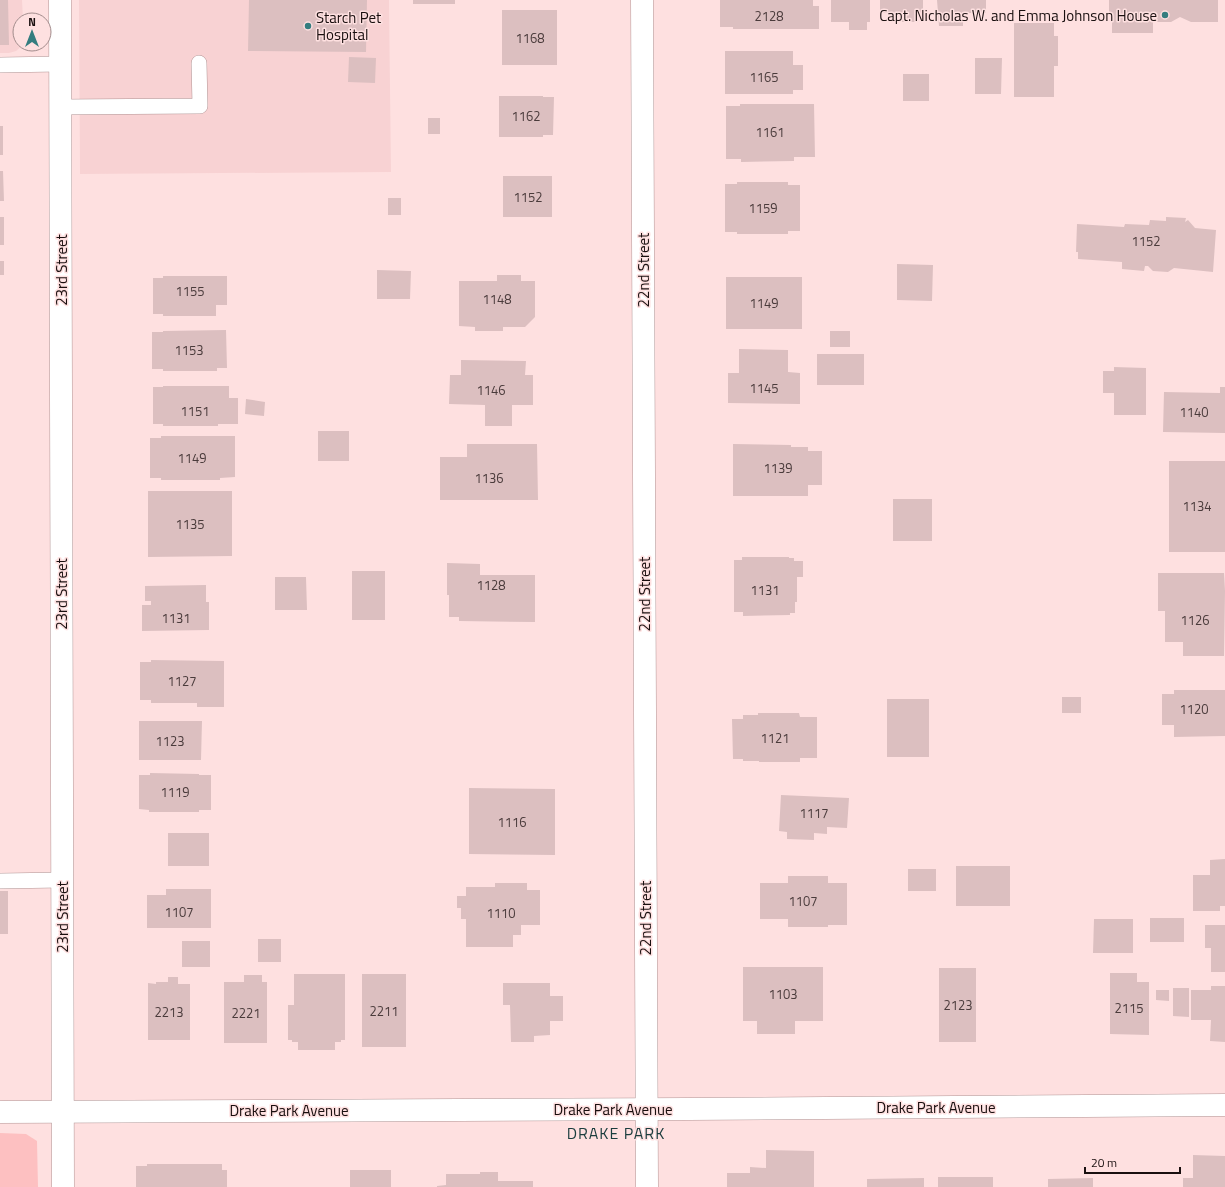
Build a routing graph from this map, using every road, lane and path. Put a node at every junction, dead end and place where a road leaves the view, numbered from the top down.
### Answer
1 (60, 0) edge
2 (642, 0) edge
3 (199, 63) dead end
4 (60, 64) junction
5 (0, 65) edge
6 (60, 107) junction
7 (62, 880) junction
8 (0, 881) edge
9 (1225, 1105) edge
10 (646, 1109) junction
11 (62, 1111) junction
12 (0, 1112) edge
13 (63, 1187) edge
14 (647, 1187) edge

1 - 4 street, 23rd Street
2 - 10 street, 22nd Street
3 - 6 lane
4 - 5 lane
4 - 6 street, 23rd Street
6 - 7 street, 23rd Street
7 - 8 lane
7 - 11 street, 23rd Street
9 - 10 street, Drake Park Avenue
10 - 11 street, Drake Park Avenue
10 - 14 street, 22nd Street
11 - 12 street, Drake Park Avenue
11 - 13 street, 23rd Street

